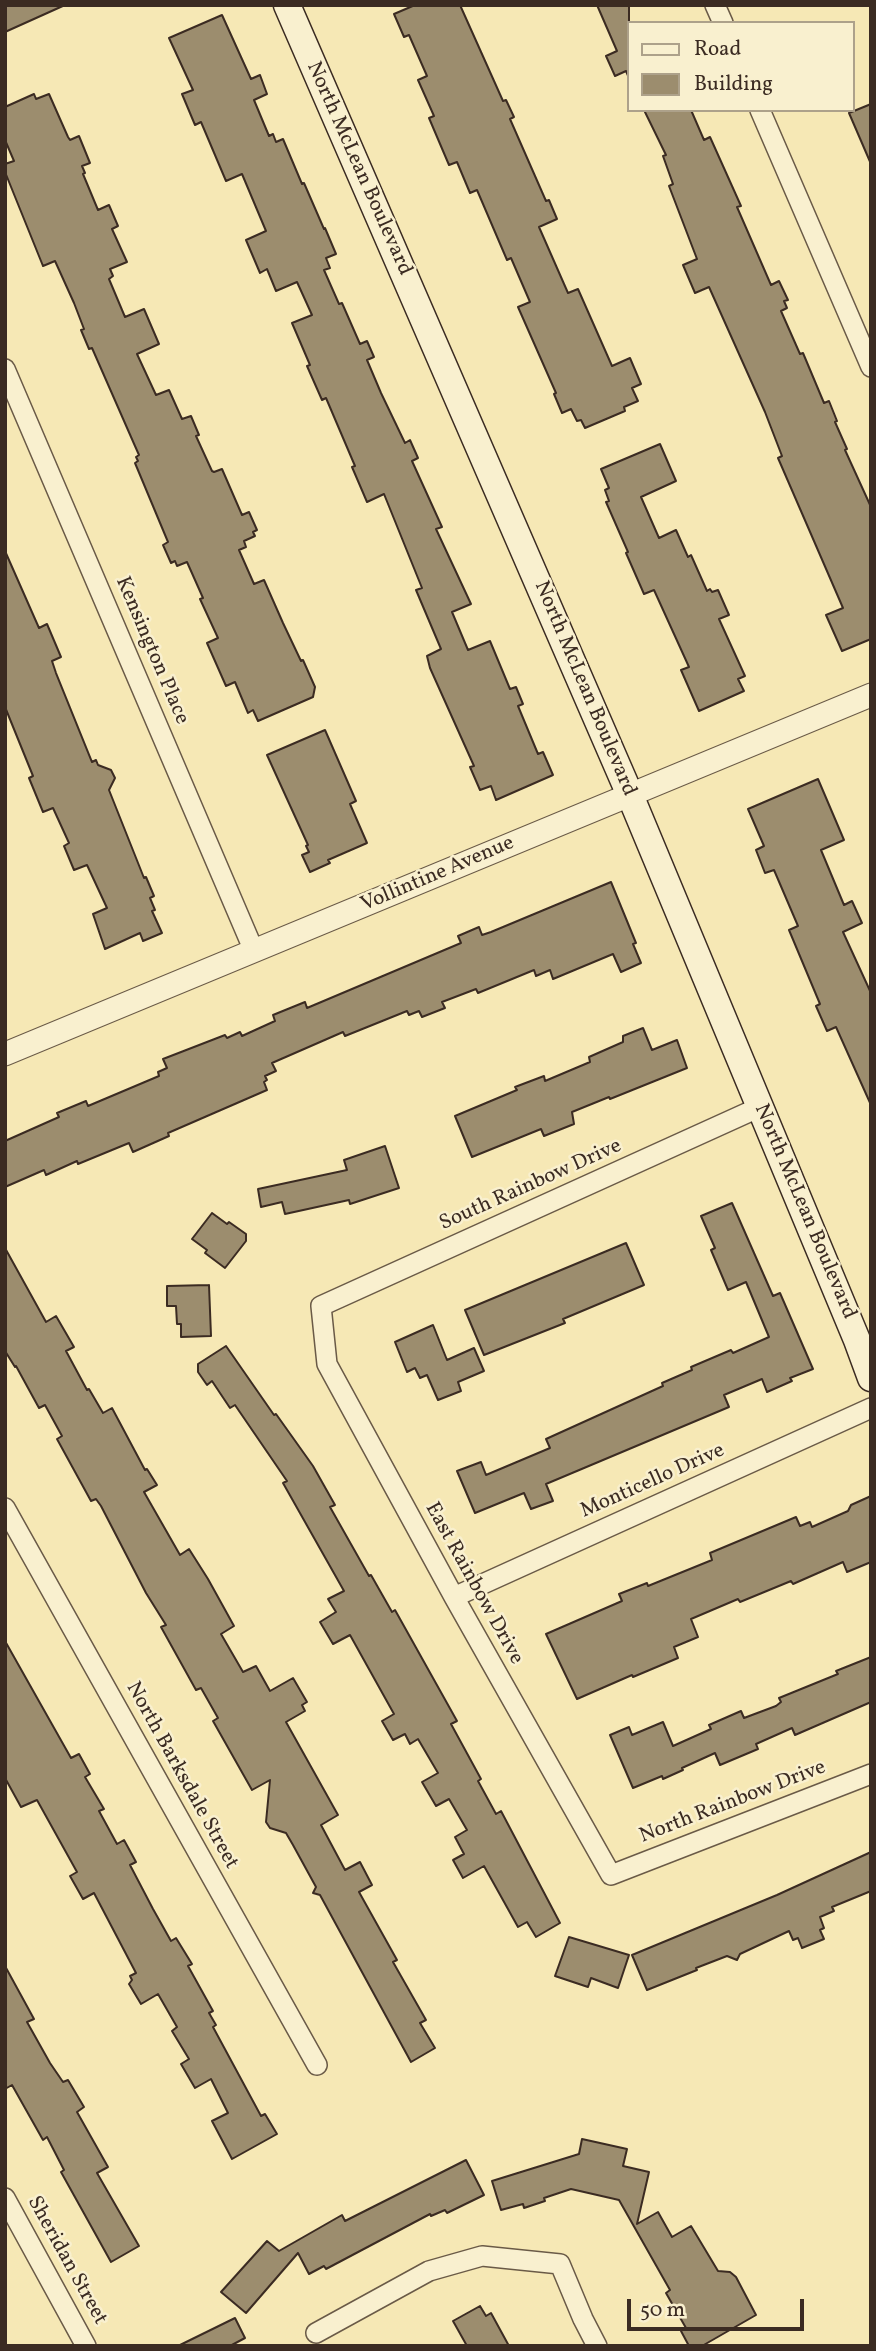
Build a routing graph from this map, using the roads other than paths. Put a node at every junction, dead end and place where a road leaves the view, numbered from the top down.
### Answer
1 (287, 5) edge
2 (715, 5) edge
3 (722, 21) edge
4 (761, 112) edge
5 (871, 367) edge
6 (5, 369) edge
7 (871, 695) edge
8 (630, 795) junction
9 (254, 951) junction
10 (5, 1054) edge
11 (760, 1107) junction
12 (321, 1306) joint
13 (864, 1339) edge
14 (871, 1378) edge
15 (871, 1408) edge
16 (5, 1508) edge
17 (454, 1597) junction
18 (871, 1774) edge
19 (611, 1875) joint
20 (317, 2065) dead end
21 (5, 2198) edge
22 (316, 2333) dead end
23 (86, 2346) edge
24 (597, 2346) edge

1 - 8 main road, North McLean Boulevard
2 - 3 street
4 - 5 street
6 - 9 street, Kensington Place
7 - 8 street, Vollintine Avenue
8 - 9 street, Vollintine Avenue
8 - 11 main road, North McLean Boulevard
9 - 10 street, Vollintine Avenue
11 - 12 street, South Rainbow Drive
11 - 13 main road, North McLean Boulevard
12 - 17 street, East Rainbow Drive
13 - 14 main road, North McLean Boulevard
15 - 17 street, Monticello Drive
16 - 20 street, North Barksdale Street
17 - 19 street, East Rainbow Drive
18 - 19 street, North Rainbow Drive
21 - 23 street, Sheridan Street
22 - 24 street

